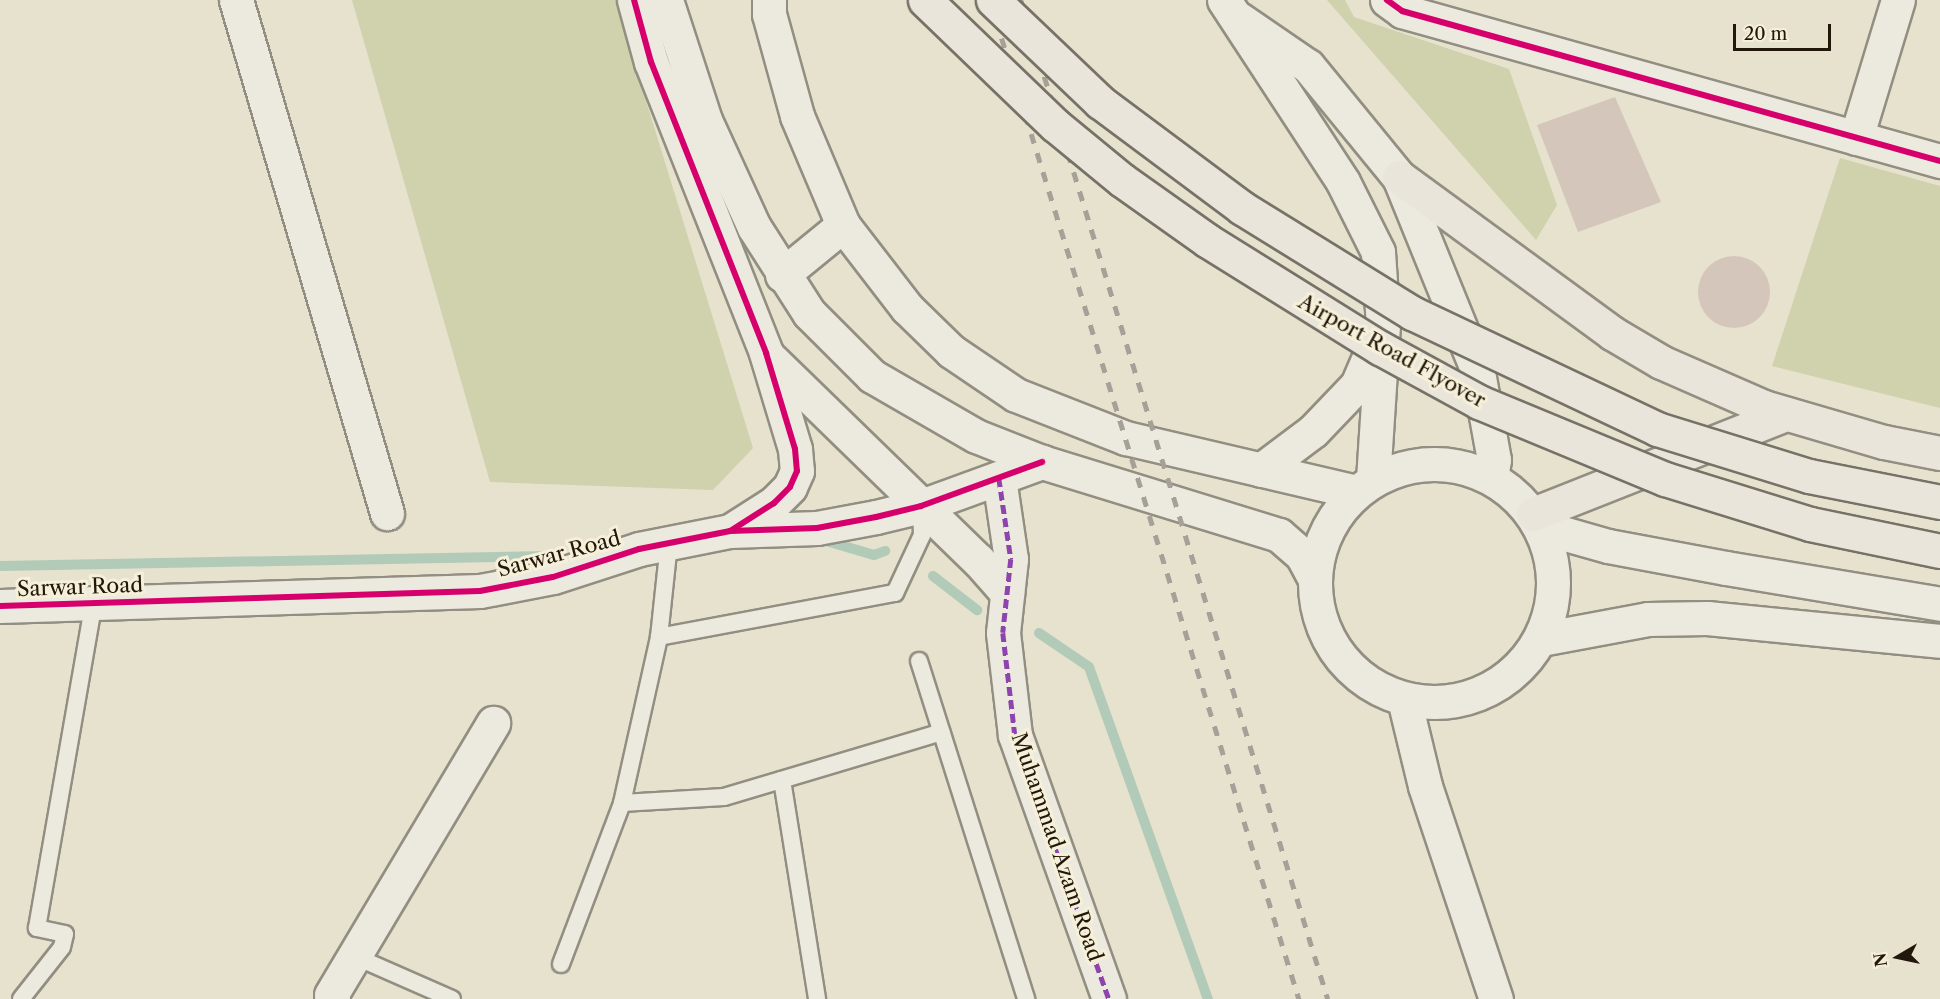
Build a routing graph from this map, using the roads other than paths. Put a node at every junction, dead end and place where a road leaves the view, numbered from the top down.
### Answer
1 (236, 0) edge
2 (634, 0) edge
3 (666, 0) edge
4 (770, 0) edge
5 (925, 0) edge
6 (993, 0) edge
7 (1387, 0) edge
8 (1898, 0) edge
9 (1232, 9) edge
10 (1856, 138) junction
11 (1940, 161) edge
12 (1399, 177) junction
13 (843, 225) junction
14 (782, 275) junction
15 (1383, 325) junction
16 (766, 353) junction
17 (1786, 414) junction
18 (1940, 453) edge
19 (1042, 462) junction
20 (1260, 470) junction
21 (1491, 477) junction
22 (999, 478) junction
23 (1364, 486) junction
24 (1940, 502) edge
25 (921, 506) junction
26 (387, 513) dead end
27 (1537, 521) junction
28 (730, 531) junction
29 (669, 543) junction
30 (1940, 551) edge
31 (1315, 579) junction
32 (1007, 593) junction
33 (94, 602) junction
34 (1940, 604) edge
35 (0, 606) edge
36 (659, 637) junction
37 (1541, 639) junction
38 (1940, 641) edge
39 (919, 661) dead end
40 (1404, 699) junction
41 (493, 723) dead end
42 (942, 732) junction
43 (782, 780) junction
44 (622, 803) junction
45 (354, 956) junction
46 (561, 964) dead end
47 (21, 999) edge
48 (333, 999) edge
49 (452, 999) edge
50 (817, 999) edge
51 (1026, 999) edge
52 (1109, 999) edge
53 (1496, 999) edge

1 - 26 street
2 - 16 street
3 - 14 street
4 - 13 street
5 - 30 main road, Airport Road Flyover, bridge
6 - 24 main road, Airport Road Flyover, bridge
7 - 10 street
8 - 10 street
9 - 12 street
9 - 15 street
10 - 11 street
12 - 17 main road
12 - 21 street
13 - 14 street
13 - 20 street
14 - 19 street
15 - 20 street
15 - 23 street
16 - 25 street
16 - 28 street
17 - 18 main road
17 - 27 main road
19 - 22 street, Sarwar Road
19 - 31 street
20 - 23 street
21 - 23 street
21 - 27 street
22 - 25 street, Sarwar Road
22 - 32 street, Muhammad Azam Road
23 - 31 street
25 - 28 street, Sarwar Road
25 - 32 street
25 - 36 lane
27 - 34 street
27 - 37 street
28 - 29 street, Sarwar Road
29 - 33 street, Sarwar Road
29 - 36 lane
31 - 40 street
32 - 52 street, Muhammad Azam Road
33 - 35 street, Sarwar Road
33 - 47 lane
36 - 44 lane
37 - 38 street
37 - 40 street
39 - 42 lane
40 - 53 street
41 - 45 street
42 - 43 lane
42 - 51 lane
43 - 44 lane
43 - 50 lane
44 - 46 lane
45 - 48 street
45 - 49 lane

